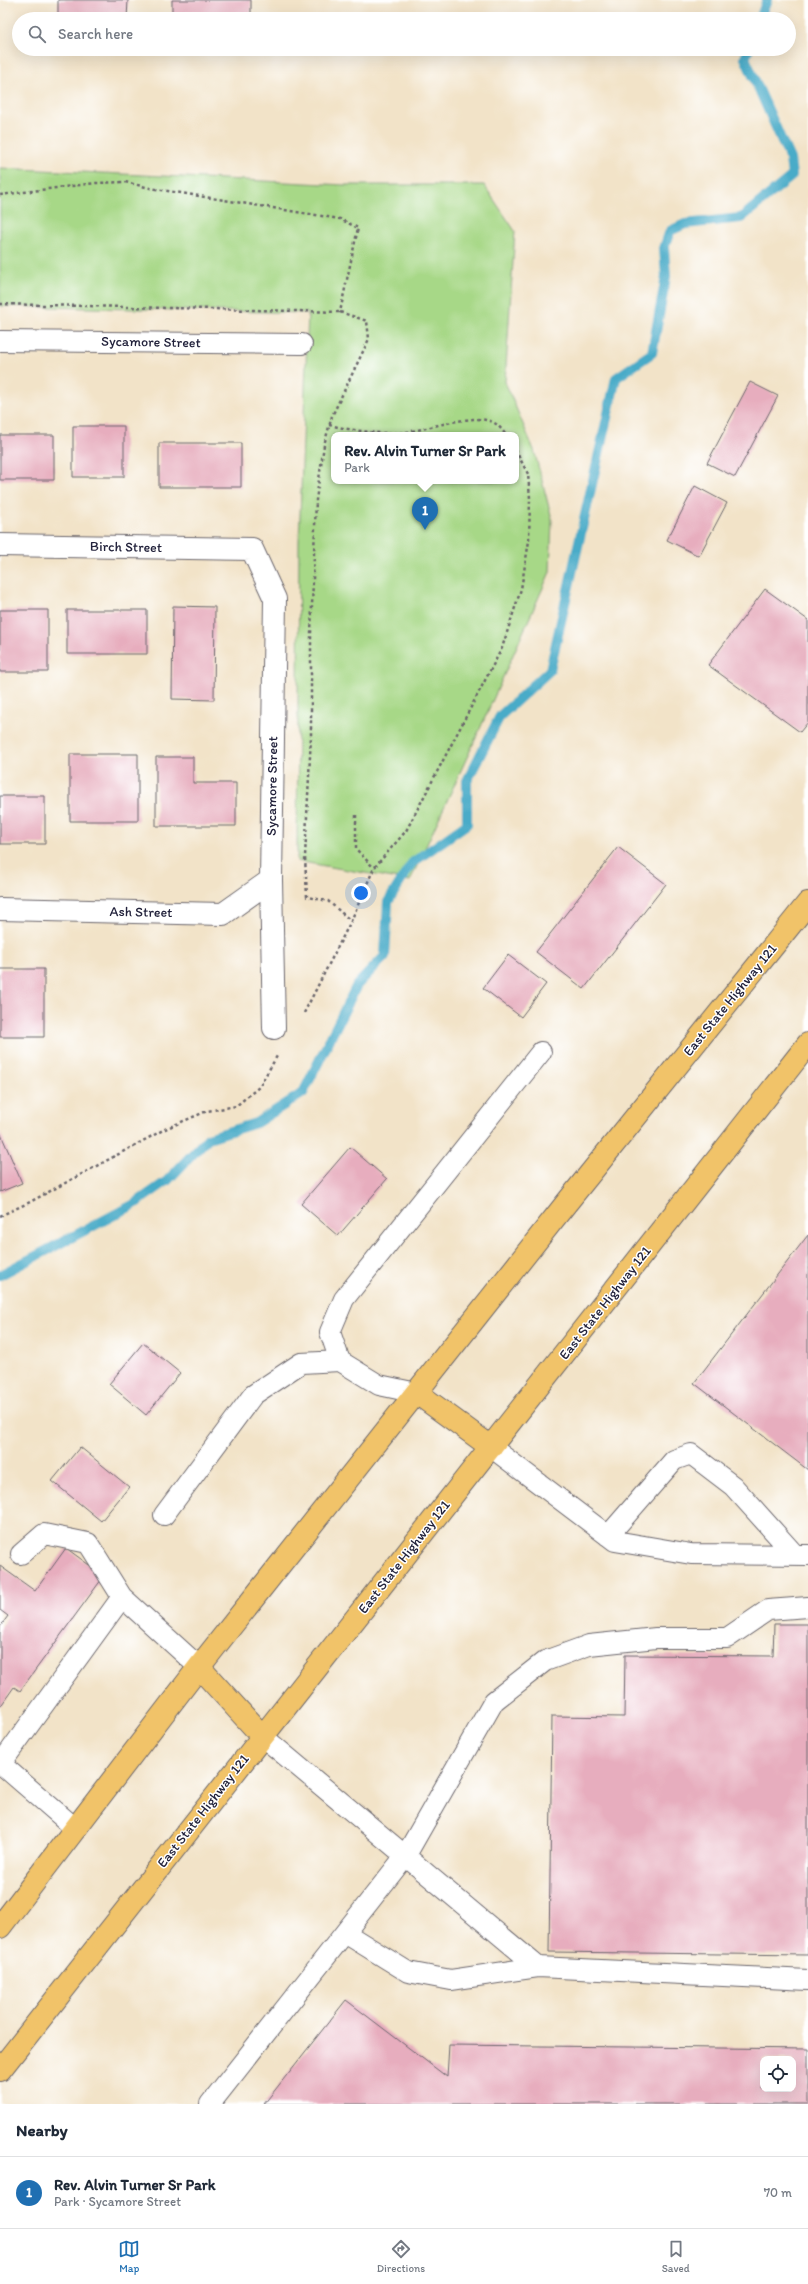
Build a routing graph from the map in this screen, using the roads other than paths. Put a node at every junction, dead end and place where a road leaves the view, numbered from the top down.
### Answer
1 (0, 341) edge
2 (302, 344) dead end
3 (0, 545) edge
4 (252, 549) joint
5 (270, 880) junction
6 (808, 903) edge
7 (0, 909) edge
8 (274, 1028) dead end
9 (808, 1044) edge
10 (541, 1052) dead end
11 (340, 1361) junction
12 (417, 1393) junction
13 (491, 1447) junction
14 (164, 1515) dead end
15 (608, 1536) junction
16 (21, 1554) dead end
17 (802, 1555) edge
18 (122, 1597) junction
19 (808, 1607) edge
20 (199, 1667) junction
21 (262, 1736) junction
22 (0, 1765) edge
23 (76, 1829) junction
24 (406, 1855) junction
25 (0, 1927) edge
26 (345, 1933) junction
27 (538, 1967) junction
28 (808, 1980) edge
29 (0, 2070) edge
30 (210, 2104) edge

1 - 2 lane, Sycamore Street
3 - 4 street, Birch Street
4 - 5 street, Sycamore Street
5 - 7 street, Ash Street
5 - 8 street, Sycamore Street
6 - 12 main road, East State Highway 121
9 - 13 main road, East State Highway 121
10 - 11 lane
11 - 12 lane
11 - 14 lane
12 - 13 main road
12 - 20 main road, East State Highway 121
13 - 15 lane
13 - 21 main road, East State Highway 121
15 - 17 lane
15 - 17 lane
16 - 18 lane
18 - 20 lane
18 - 22 lane
19 - 24 lane
20 - 21 main road
20 - 23 main road, East State Highway 121
21 - 24 lane
21 - 29 main road, East State Highway 121
22 - 23 lane
23 - 25 main road, East State Highway 121
24 - 26 lane
24 - 27 lane
26 - 27 lane
26 - 30 lane
27 - 28 lane

